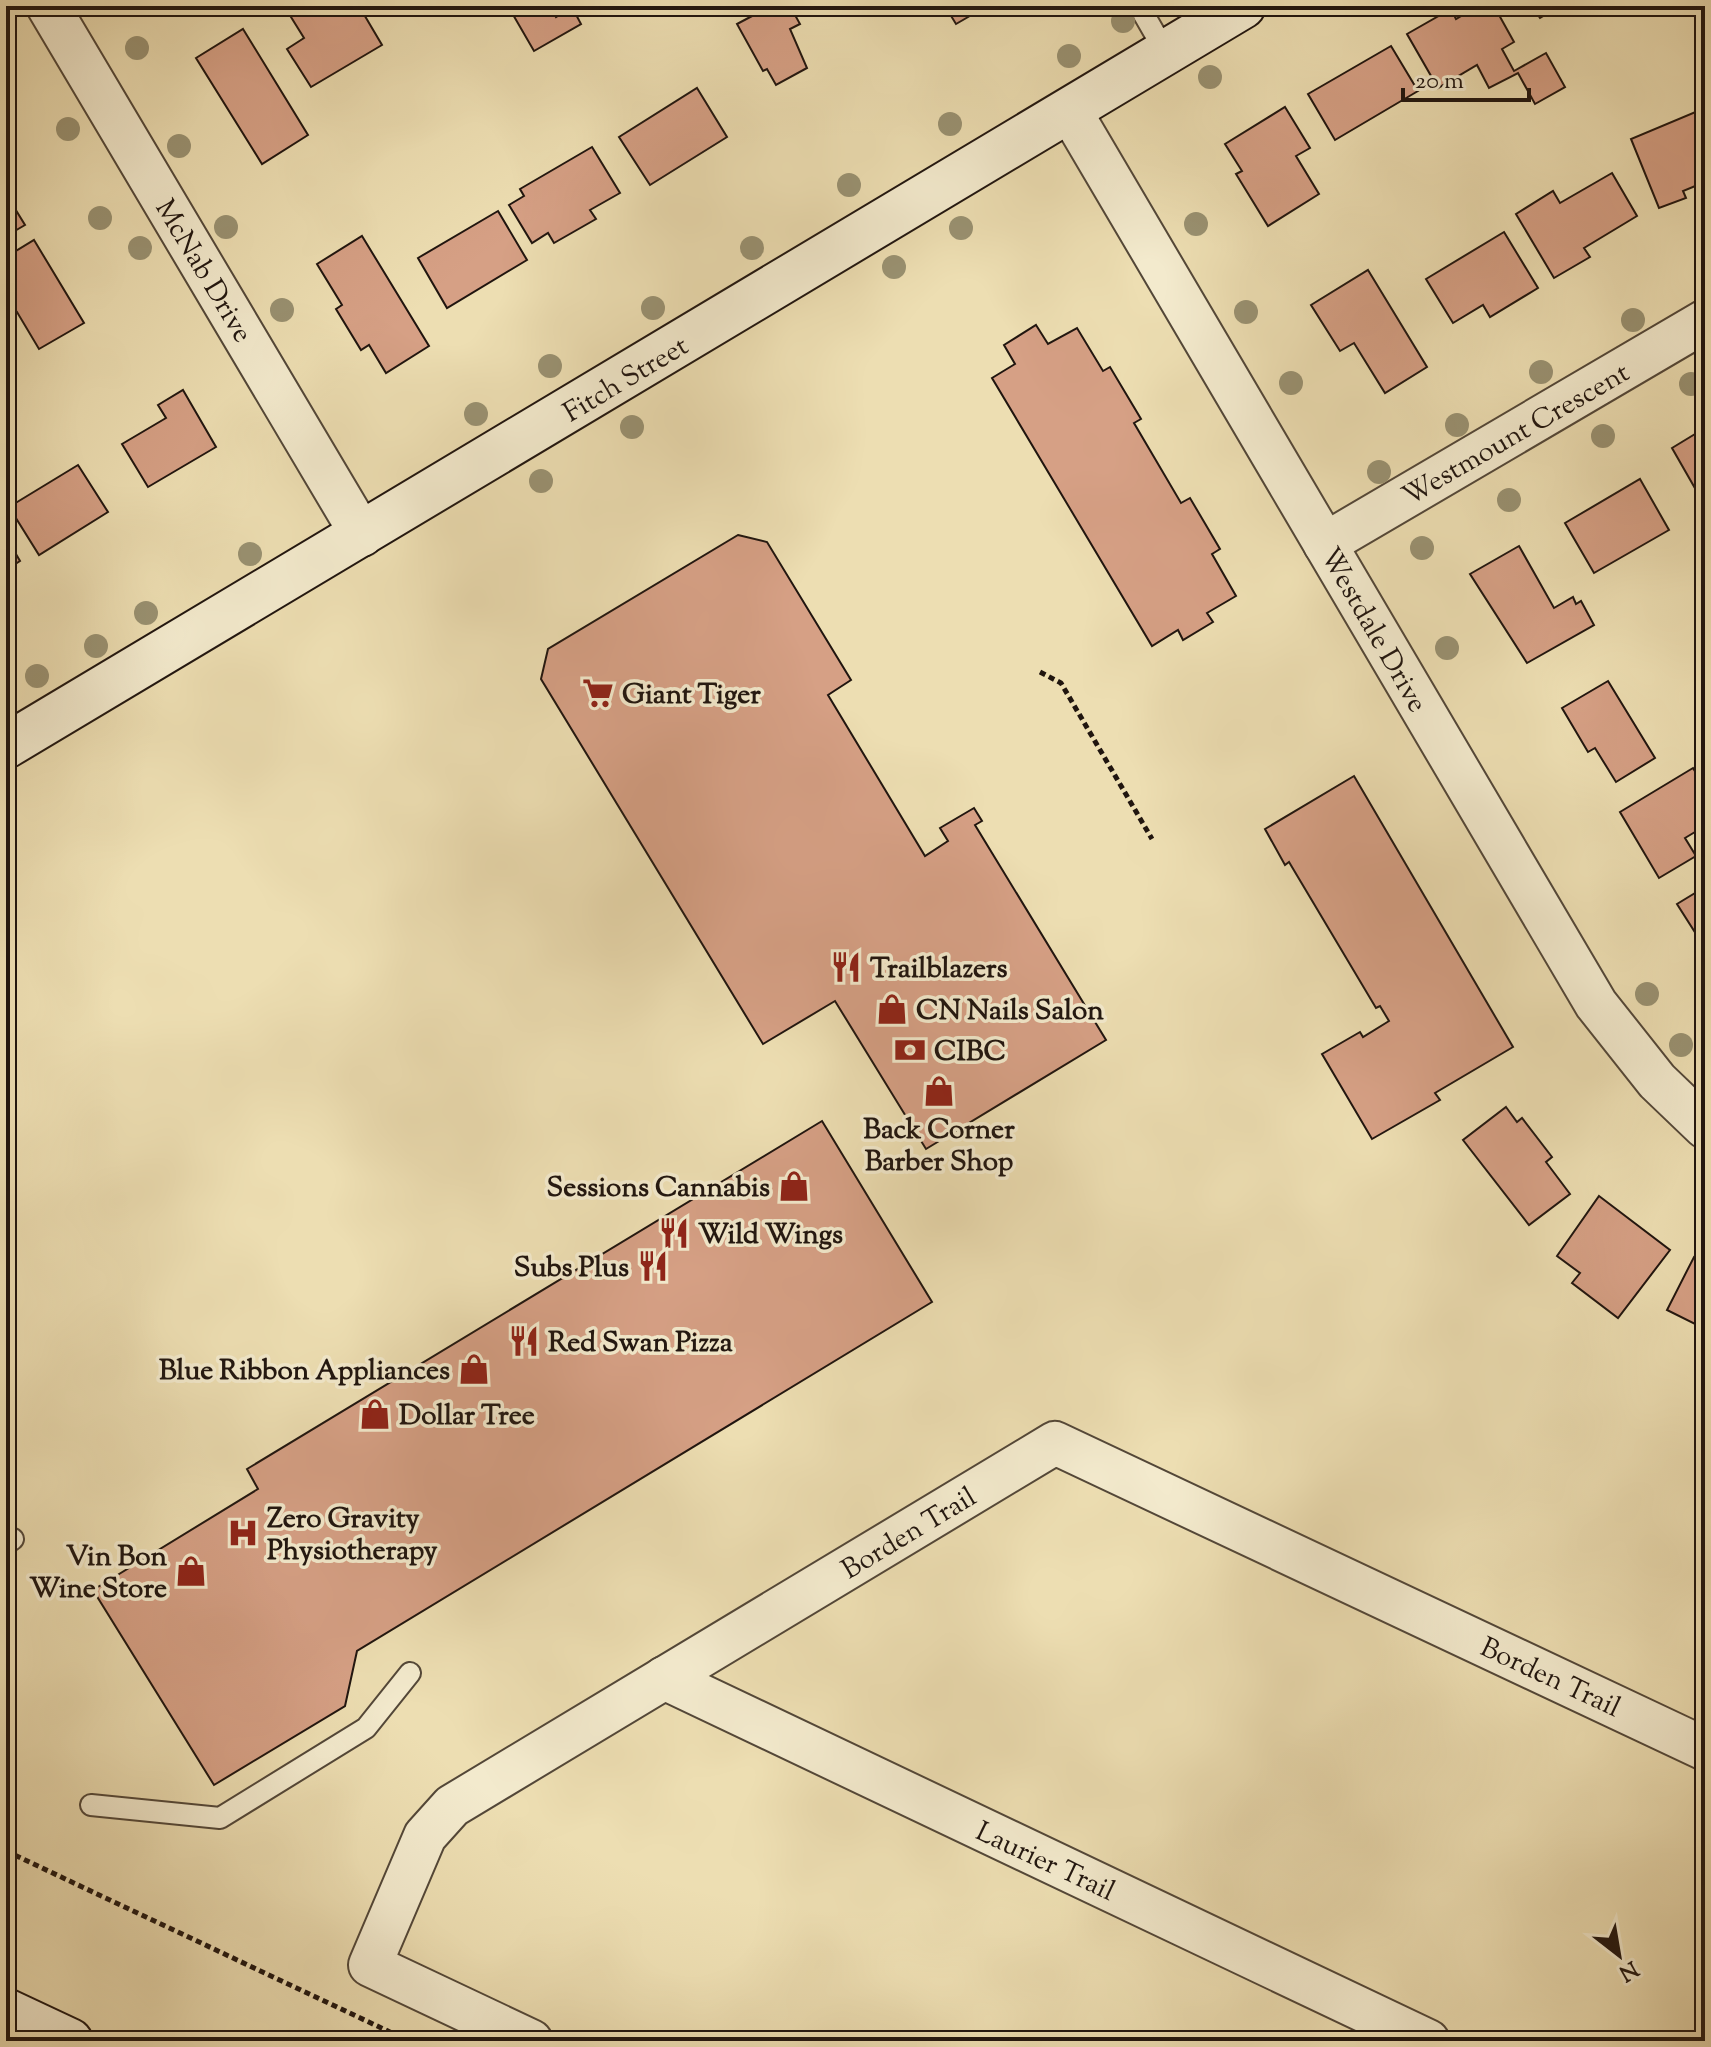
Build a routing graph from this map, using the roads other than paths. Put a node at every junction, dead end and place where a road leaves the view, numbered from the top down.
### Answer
1 (1139, 6) edge
2 (1243, 6) edge
3 (62, 11) edge
4 (1166, 53) junction
5 (1070, 111) junction
6 (1705, 321) edge
7 (362, 535) junction
8 (1325, 544) junction
9 (6, 746) edge
10 (1705, 1127) edge
11 (410, 1673) dead end
12 (664, 1678) junction
13 (1705, 1749) edge
14 (91, 1805) dead end
15 (6, 2011) edge
16 (70, 2041) edge
17 (531, 2041) edge
18 (1428, 2041) edge

1 - 4 lane
2 - 4 street, Fitch Street
3 - 7 street, McNab Drive
4 - 5 street, Fitch Street
5 - 7 street, Fitch Street
5 - 8 street, Westdale Drive
6 - 8 street, Westmount Crescent
7 - 9 street, Fitch Street
8 - 10 street, Westdale Drive
11 - 14 lane
12 - 13 street, Borden Trail
12 - 17 street, Borden Trail
12 - 18 street, Laurier Trail
15 - 16 street

